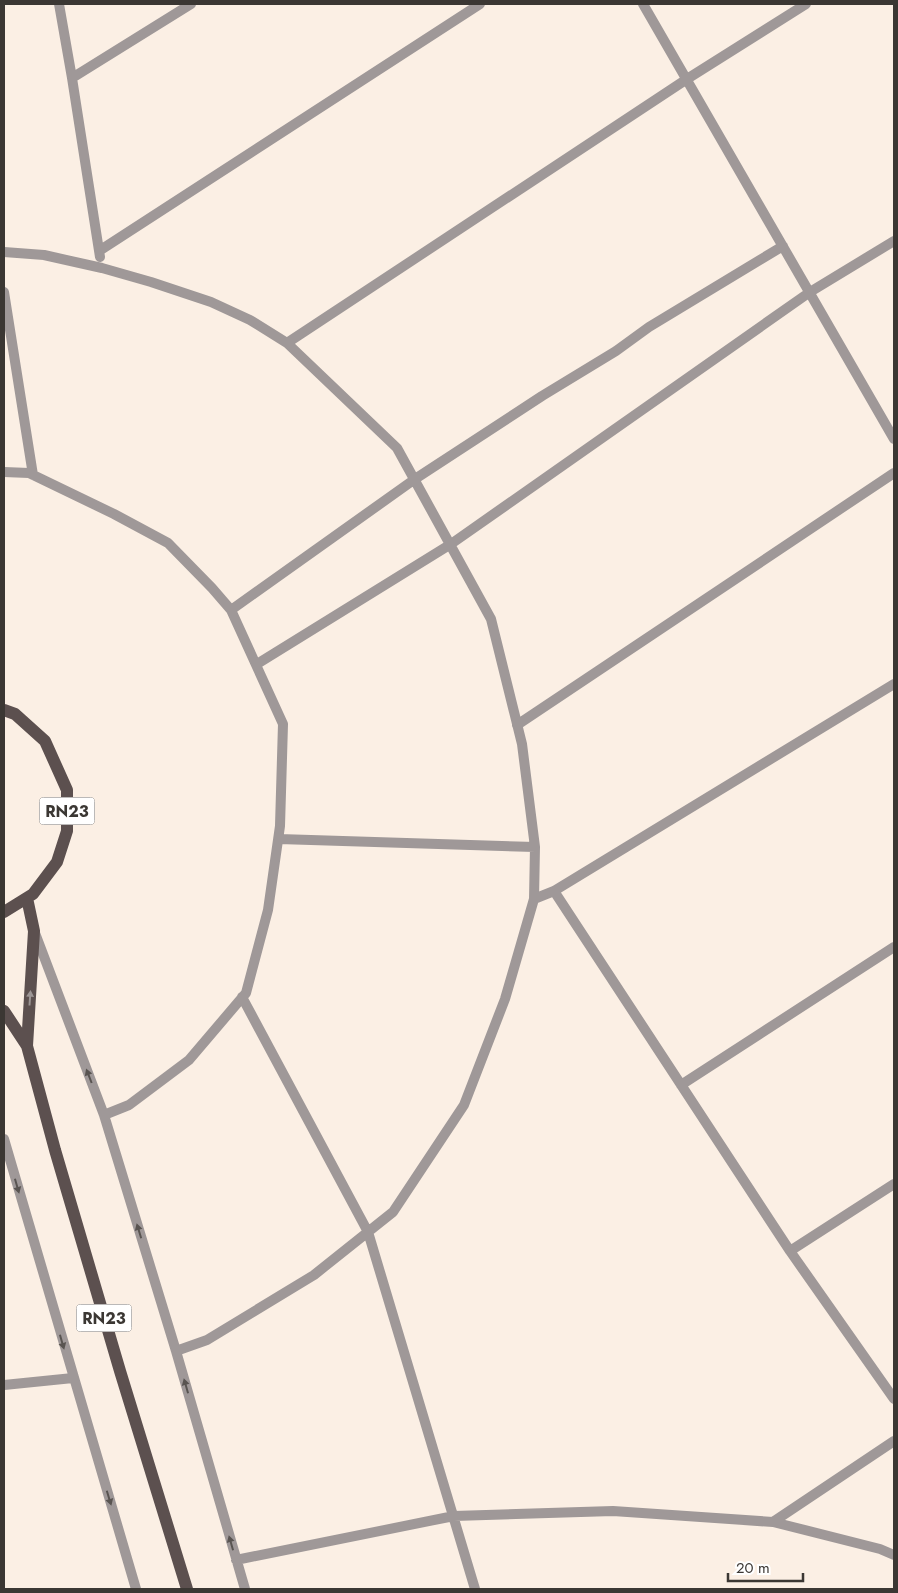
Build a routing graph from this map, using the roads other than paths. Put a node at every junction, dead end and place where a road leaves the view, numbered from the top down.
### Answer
1 (59, 4) edge
2 (191, 4) edge
3 (480, 4) edge
4 (643, 4) edge
5 (806, 4) edge
6 (72, 78) junction
7 (687, 79) junction
8 (894, 241) edge
9 (783, 246) junction
10 (99, 251) junction
11 (4, 252) edge
12 (102, 268) junction
13 (4, 292) edge
14 (810, 292) junction
15 (286, 343) junction
16 (894, 439) edge
17 (4, 472) edge
18 (894, 473) edge
19 (33, 475) junction
20 (415, 479) junction
21 (451, 544) junction
22 (231, 610) junction
23 (257, 664) junction
24 (894, 684) edge
25 (4, 710) edge
26 (517, 725) junction
27 (279, 839) junction
28 (535, 847) junction
29 (554, 891) junction
30 (27, 898) junction
31 (534, 899) junction
32 (4, 912) edge
33 (34, 931) junction
34 (894, 947) edge
35 (242, 997) junction
36 (4, 1011) edge
37 (27, 1046) junction
38 (681, 1085) junction
39 (104, 1115) junction
40 (4, 1142) edge
41 (894, 1184) edge
42 (368, 1232) junction
43 (790, 1251) junction
44 (176, 1351) junction
45 (73, 1378) junction
46 (4, 1385) edge
47 (894, 1399) edge
48 (894, 1441) edge
49 (454, 1516) junction
50 (773, 1522) junction
51 (894, 1554) edge
52 (236, 1560) junction
53 (136, 1589) edge
54 (186, 1589) edge
55 (245, 1589) edge
56 (475, 1589) edge

1 - 6 street
2 - 6 street
3 - 10 street
4 - 7 street
5 - 7 street
6 - 10 street
7 - 9 street
7 - 15 street
8 - 14 street
9 - 14 street
9 - 20 street
10 - 12 street
11 - 12 street
12 - 15 street
13 - 19 street
14 - 16 street
14 - 21 street
15 - 20 street
17 - 19 street
18 - 26 street
19 - 22 street
20 - 21 street
20 - 22 street
21 - 23 street
21 - 26 street
22 - 23 street
23 - 27 street
24 - 29 street
25 - 30 main road, RN23
26 - 28 street
27 - 28 street
27 - 35 street
28 - 31 street
29 - 31 street
29 - 38 street
30 - 32 main road, RN23
30 - 33 main road, RN23
31 - 42 street
37 -> 33 main road, RN23
39 -> 33 street
34 - 38 street
35 - 39 street
35 - 42 street
36 - 37 main road, RN23
37 - 54 main road, RN23
38 - 43 street
44 -> 39 street
40 -> 45 street
41 - 43 street
42 - 44 street
42 - 49 street
43 - 47 street
52 -> 44 street
45 - 46 street
45 -> 53 street
48 - 50 street
49 - 50 street
49 - 52 street
49 - 56 street
50 - 51 street
52 - 55 street

